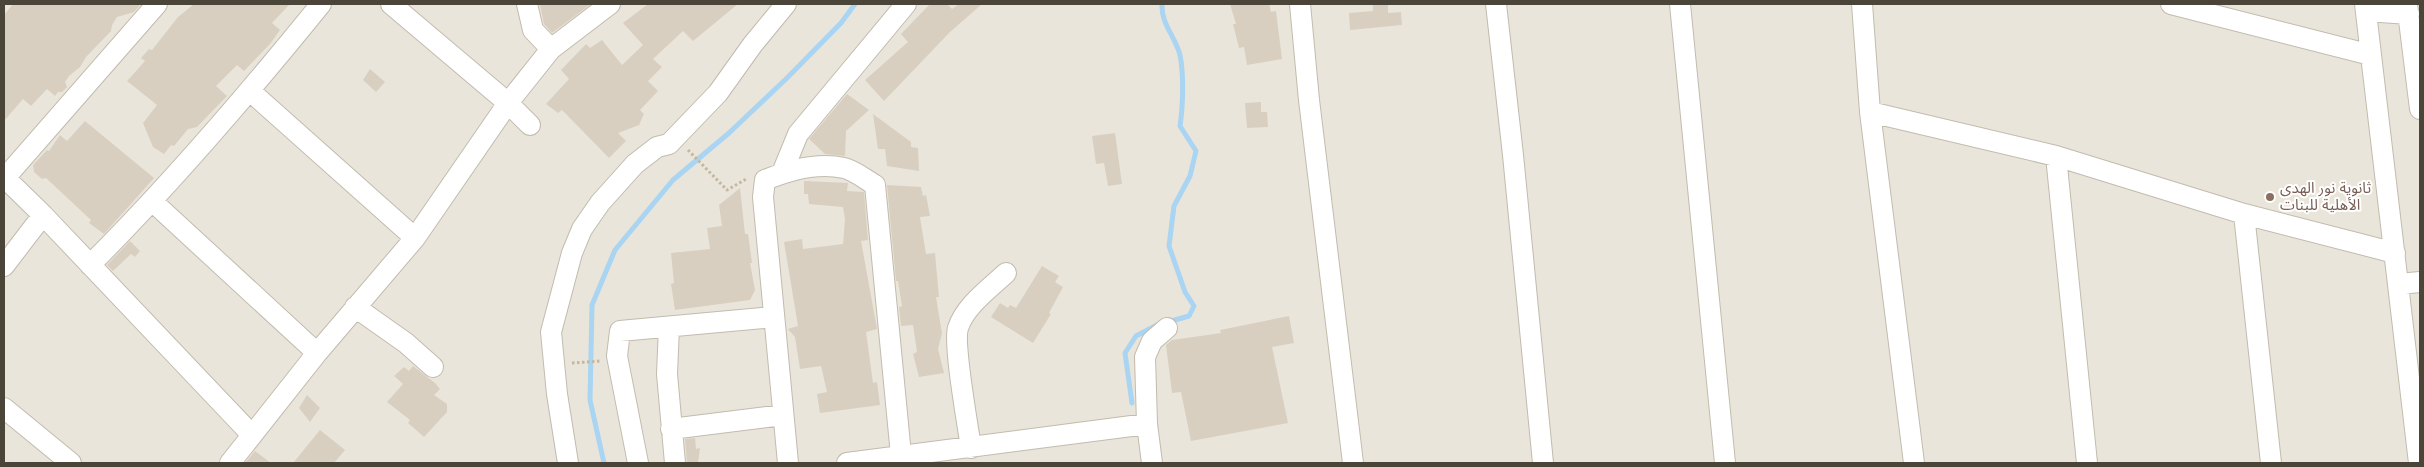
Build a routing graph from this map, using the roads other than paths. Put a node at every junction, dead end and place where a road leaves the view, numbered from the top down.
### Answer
1 (157, 4) edge
2 (321, 4) edge
3 (391, 4) edge
4 (527, 4) edge
5 (610, 4) edge
6 (786, 4) edge
7 (906, 4) edge
8 (1300, 4) edge
9 (1496, 4) edge
10 (1680, 4) edge
11 (1862, 4) edge
12 (2171, 4) edge
13 (2365, 7) edge
14 (2408, 9) edge
15 (551, 49) junction
16 (2371, 55) junction
17 (2418, 68) edge
18 (250, 91) junction
19 (508, 103) junction
20 (2420, 109) edge
21 (1870, 112) junction
22 (530, 125) dead end
23 (2056, 156) junction
24 (773, 177) junction
25 (4, 178) edge
26 (152, 201) junction
27 (2244, 214) junction
28 (43, 215) junction
29 (415, 238) junction
30 (2395, 253) junction
31 (90, 265) junction
32 (4, 266) edge
33 (1006, 273) dead end
34 (2420, 282) edge
35 (2399, 284) junction
36 (355, 307) junction
37 (774, 317) junction
38 (668, 326) junction
39 (1167, 328) dead end
40 (317, 353) junction
41 (433, 367) dead end
42 (4, 408) edge
43 (783, 415) junction
44 (1147, 424) junction
45 (671, 429) junction
46 (252, 435) junction
47 (971, 448) junction
48 (901, 455) junction
49 (71, 463) edge
50 (230, 463) edge
51 (568, 463) edge
52 (638, 463) edge
53 (674, 463) edge
54 (788, 463) edge
55 (847, 463) edge
56 (1152, 463) edge
57 (1353, 463) edge
58 (1543, 463) edge
59 (1724, 463) edge
60 (1914, 463) edge
61 (2087, 463) edge
62 (2271, 463) edge
63 (2419, 463) edge

1 - 25 street
2 - 18 street
3 - 19 street
4 - 15 street
5 - 15 street
6 - 51 street
7 - 24 street
8 - 57 street
9 - 58 street
10 - 59 street
11 - 21 street
12 - 16 street
13 - 14 street
13 - 16 street
14 - 17 street
15 - 19 street
16 - 30 street
17 - 20 street
18 - 26 street
18 - 29 street
19 - 22 street
19 - 29 street
21 - 23 street
21 - 60 street
23 - 27 street
23 - 61 street
24 - 37 street
24 - 48 street
25 - 28 street
26 - 31 street
26 - 40 street
27 - 30 street
27 - 62 street
28 - 31 street
28 - 32 street
29 - 36 street
30 - 35 street
31 - 46 street
33 - 47 street
34 - 35 street
35 - 63 street
36 - 40 street
36 - 41 street
37 - 38 street
37 - 43 street
38 - 45 street
38 - 52 street
39 - 44 street
40 - 46 street
42 - 49 street
43 - 45 street
43 - 54 street
44 - 47 street
44 - 56 street
45 - 53 street
46 - 50 street
47 - 48 street
48 - 55 street

